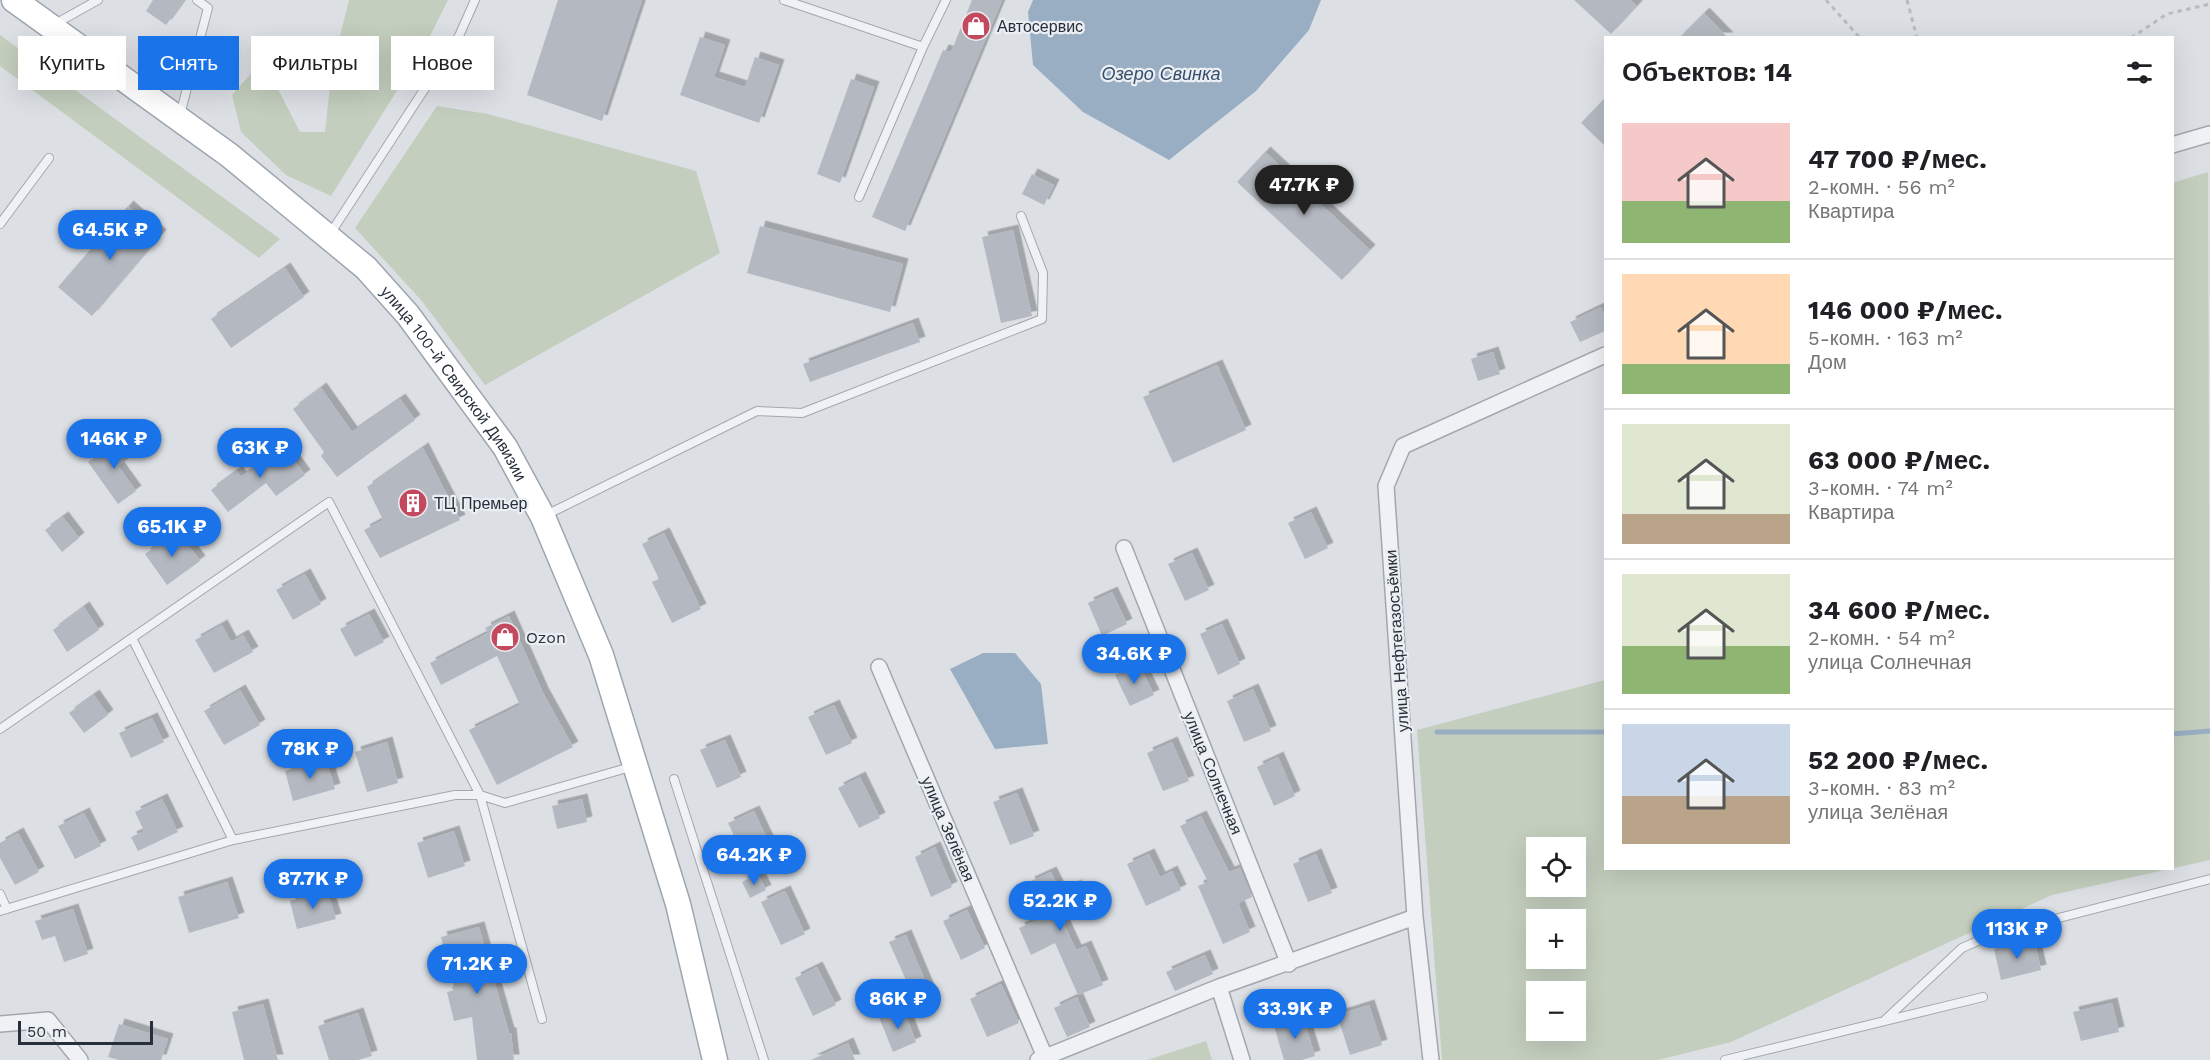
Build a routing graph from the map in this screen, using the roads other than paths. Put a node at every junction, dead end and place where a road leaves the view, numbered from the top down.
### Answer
1 (14, 0) edge
2 (98, 0) edge
3 (198, 0) edge
4 (475, 0) edge
5 (784, 0) edge
6 (946, 0) edge
7 (52, 26) junction
8 (923, 47) junction
9 (178, 119) junction
10 (2210, 134) edge
11 (2174, 144) edge
12 (49, 158) dead end
13 (859, 197) dead end
14 (1021, 216) dead end
15 (0, 224) edge
16 (329, 235) junction
17 (1604, 355) edge
18 (543, 517) junction
19 (1124, 548) dead end
20 (132, 638) junction
21 (879, 667) dead end
22 (0, 729) edge
23 (635, 766) junction
24 (674, 779) dead end
25 (480, 795) junction
26 (233, 840) junction
27 (2208, 881) edge
28 (0, 894) edge
29 (3, 910) edge
30 (1415, 917) junction
31 (1289, 964) junction
32 (1220, 987) junction
33 (1983, 997) dead end
34 (542, 1019) dead end
35 (1885, 1020) junction
36 (0, 1024) edge
37 (1041, 1058) edge
38 (709, 1059) edge
39 (80, 1060) edge
40 (764, 1060) edge
41 (1242, 1060) edge
42 (1431, 1060) edge
43 (1725, 1060) edge

1 - 7 main road, улица 100-й Свирской Дивизии
2 - 7 lane
3 - 9 lane
4 - 16 lane
5 - 8 lane
6 - 8 lane
7 - 9 main road, улица 100-й Свирской Дивизии
8 - 13 lane
9 - 16 main road, улица 100-й Свирской Дивизии
10 - 11 street
12 - 15 lane
14 - 18 lane
16 - 18 main road, улица 100-й Свирской Дивизии
17 - 30 street, улица Нефтегазосъёмки
18 - 23 main road, улица 100-й Свирской Дивизии
19 - 31 street, улица Солнечная
20 - 22 lane
20 - 25 lane
20 - 26 lane
21 - 37 street, улица Зелёная
23 - 25 lane
23 - 38 main road, улица 100-й Свирской Дивизии
24 - 40 lane
25 - 26 lane
25 - 34 lane
26 - 29 lane
27 - 35 lane
28 - 29 lane
30 - 31 street
30 - 42 street, улица Нефтегазосъёмки
31 - 32 street
32 - 37 street
32 - 41 street
33 - 35 lane
35 - 43 lane
36 - 39 street

